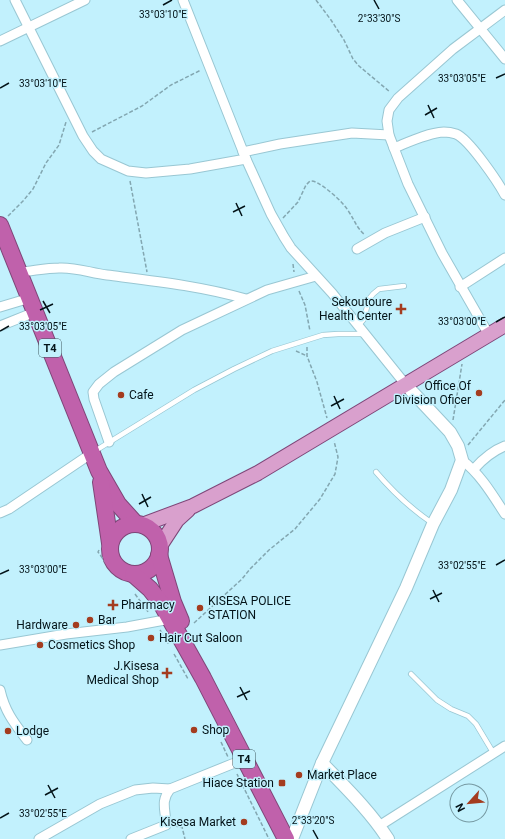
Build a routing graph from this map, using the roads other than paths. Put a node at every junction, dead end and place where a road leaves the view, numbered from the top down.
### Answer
1 (14, 0) edge
2 (85, 0) edge
3 (183, 0) edge
4 (457, 0) edge
5 (505, 10) edge
6 (29, 27) junction
7 (480, 28) junction
8 (0, 41) edge
9 (505, 59) edge
10 (389, 135) junction
11 (394, 148) junction
12 (245, 156) junction
13 (504, 190) edge
14 (425, 217) junction
15 (2, 223) edge
16 (4, 246) edge
17 (357, 249) dead end
18 (505, 258) edge
19 (20, 272) junction
20 (316, 276) junction
21 (404, 286) dead end
22 (460, 286) junction
23 (246, 299) junction
24 (33, 305) junction
25 (0, 307) edge
26 (505, 325) edge
27 (0, 326) edge
28 (361, 330) junction
29 (489, 335) junction
30 (406, 385) junction
31 (109, 442) junction
32 (505, 446) edge
33 (92, 453) junction
34 (462, 457) junction
35 (474, 469) junction
36 (99, 471) junction
37 (376, 472) dead end
38 (193, 506) junction
39 (0, 513) edge
40 (505, 514) edge
41 (139, 524) junction
42 (433, 524) junction
43 (110, 543) junction
44 (160, 550) junction
45 (133, 574) junction
46 (170, 619) junction
47 (0, 645) edge
48 (411, 674) dead end
49 (203, 678) junction
50 (0, 690) edge
51 (1, 701) edge
52 (28, 740) dead end
53 (505, 746) edge
54 (494, 754) junction
55 (245, 761) junction
56 (322, 763) junction
57 (170, 789) junction
58 (379, 826) junction
59 (39, 839) edge
60 (131, 839) edge
61 (286, 839) edge
62 (292, 839) edge
63 (388, 839) edge

1 - 6 street
2 - 6 street
3 - 12 street
4 - 7 street
5 - 7 street
6 - 8 street
6 - 12 street
7 - 9 street
7 - 10 street
10 - 11 street
10 - 12 street
11 - 13 street
11 - 14 street
12 - 20 street
14 - 17 street
14 - 22 street
15 - 16 highway, T4
16 - 19 highway, T4
18 - 22 street
19 - 23 street
19 - 24 highway, T4
20 - 23 street
20 - 28 street
21 - 28 lane
22 - 29 street
23 - 31 street
24 - 25 street
24 - 27 street
24 - 33 highway, T4
26 - 29 main road
28 - 30 street
28 - 31 lane
29 - 30 main road
30 - 34 street
30 - 38 main road
31 - 33 lane
32 - 35 street
33 - 36 highway, T4
33 - 39 street
34 - 35 street
34 - 42 street
35 - 40 street
36 - 41 highway, T4
36 - 43 highway, T4
37 - 42 lane
38 - 41 main road
38 - 44 main road
41 - 43 highway
41 - 44 highway, T4
42 - 56 street
43 - 45 highway, T4
44 - 45 highway
44 - 49 highway, T4
45 - 46 highway, T4
46 - 47 street
46 - 49 highway, T4
48 - 54 lane
49 - 55 highway, T4
50 - 51 street
51 - 52 street
53 - 54 street
54 - 58 street
55 - 57 street
55 - 61 highway, T4
56 - 58 street
56 - 62 street
57 - 59 street
57 - 60 street
58 - 63 street

